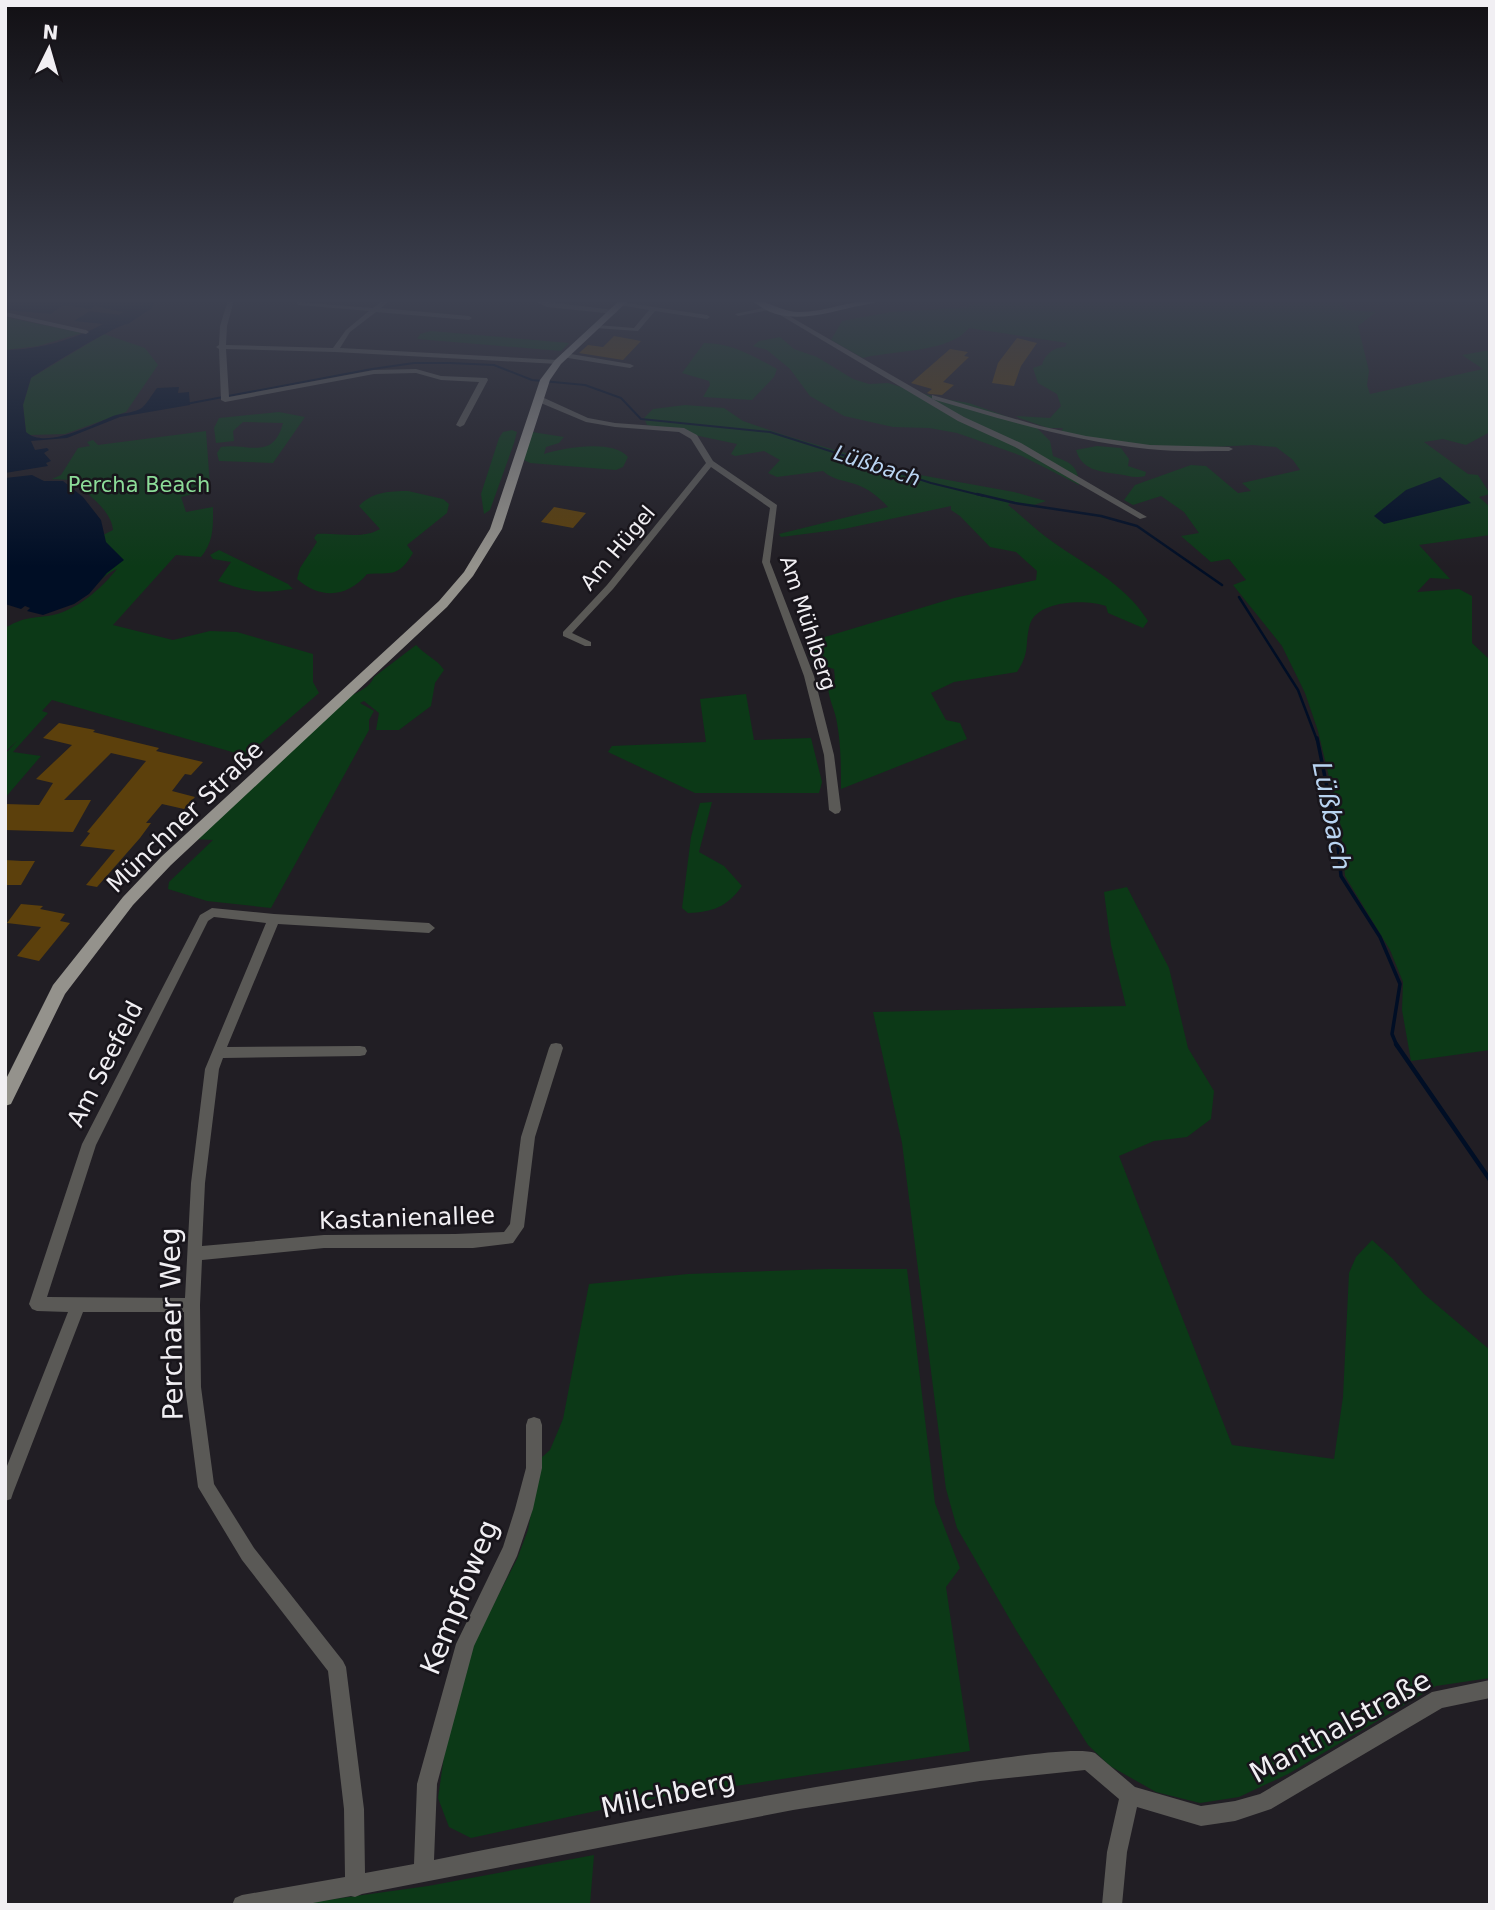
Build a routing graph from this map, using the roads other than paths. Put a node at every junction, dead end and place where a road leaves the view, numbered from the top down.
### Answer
1 (224, 389) edge
2 (272, 389) edge
3 (479, 389) edge
4 (542, 389) joint
5 (913, 389) edge
6 (921, 394) junction
7 (460, 425) dead end
8 (1229, 449) dead end
9 (710, 463) junction
10 (1143, 517) dead end
11 (589, 644) dead end
12 (835, 810) dead end
13 (274, 919) junction
14 (429, 928) dead end
15 (556, 1048) dead end
16 (359, 1051) dead end
17 (218, 1053) junction
18 (5, 1099) edge
19 (195, 1254) junction
20 (78, 1305) junction
21 (192, 1305) junction
22 (534, 1425) dead end
23 (5, 1493) edge
24 (1490, 1689) edge
25 (1103, 1772) joint
26 (1130, 1795) junction
27 (424, 1873) junction
28 (355, 1887) junction
29 (242, 1905) edge
30 (1112, 1905) edge

1 - 2 street
3 - 7 street
4 - 9 street, Am Mühlberg
4 - 18 main road, Münchner Straße
5 - 6 street
6 - 8 street
6 - 10 street
9 - 11 street, Am Hügel
9 - 12 street, Am Mühlberg
13 - 14 street, Am Seefeld
13 - 17 street, Perchaer Weg
13 - 20 street, Am Seefeld
15 - 19 street, Kastanienallee
16 - 17 street
17 - 19 street, Perchaer Weg
19 - 21 street, Perchaer Weg
20 - 21 street
20 - 23 street
21 - 28 street, Perchaer Weg
22 - 27 street, Kempfoweg
24 - 26 street, Manthalstraße
25 - 26 street, Manthalstraße
25 - 27 street, Milchberg
26 - 30 street
27 - 28 street, Milchberg
28 - 29 street, Milchberg

